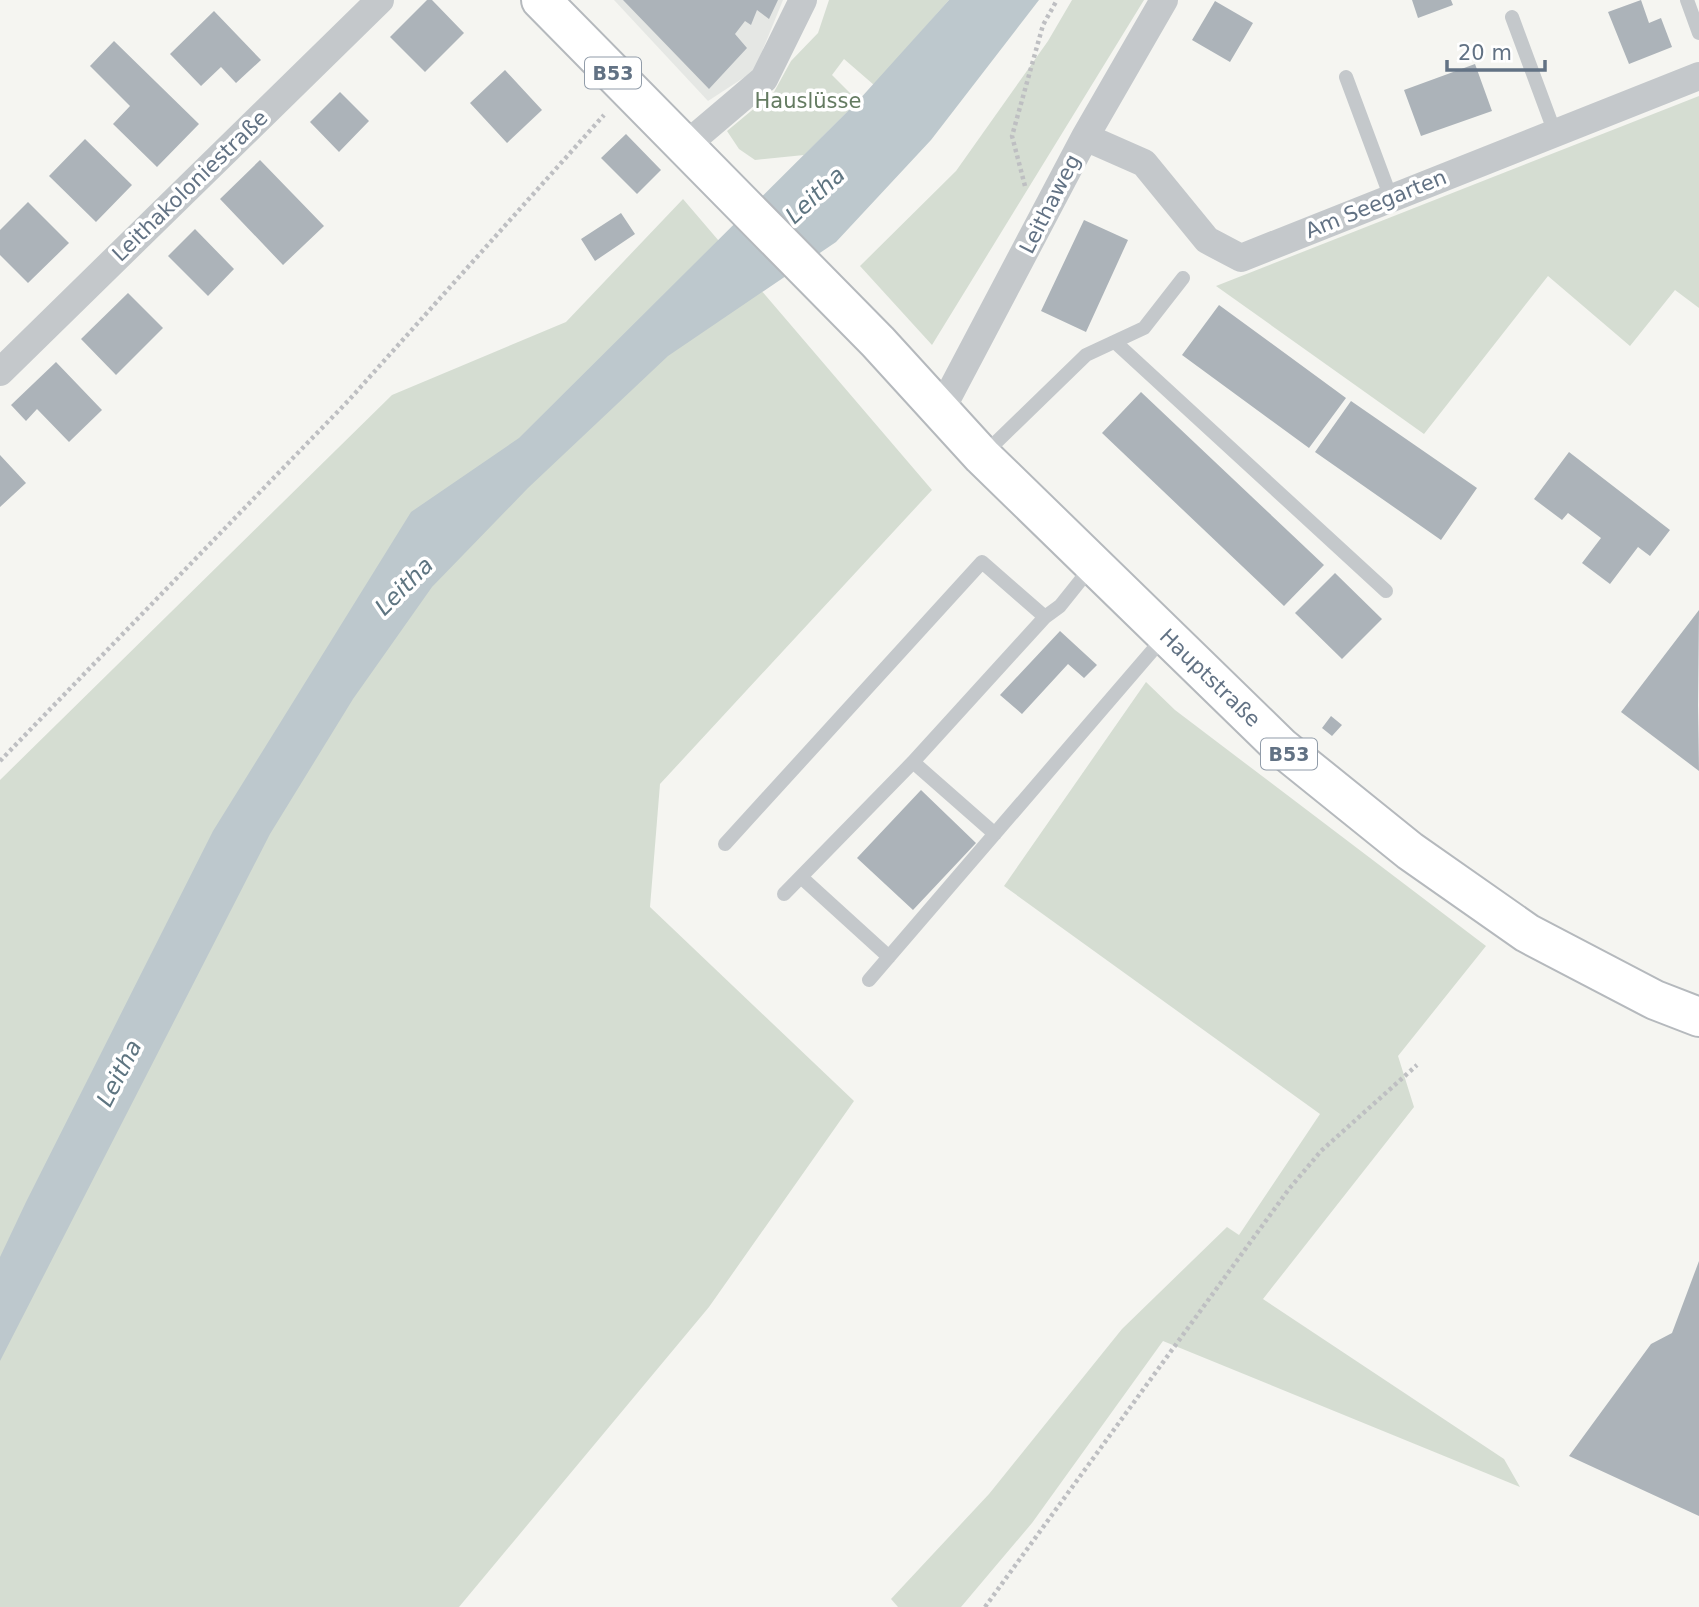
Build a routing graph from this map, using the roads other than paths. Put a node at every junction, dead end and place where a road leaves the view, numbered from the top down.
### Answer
1 (380, 0) edge
2 (541, 0) edge
3 (803, 0) edge
4 (1164, 0) edge
5 (1687, 0) edge
6 (1512, 18) dead end
7 (1699, 33) edge
8 (1699, 76) edge
9 (1346, 77) dead end
10 (1555, 133) junction
11 (1085, 137) junction
12 (693, 154) junction
13 (1391, 198) junction
14 (1183, 278) dead end
15 (1115, 342) junction
16 (0, 372) edge
17 (941, 410) junction
18 (982, 456) junction
19 (1093, 565) junction
20 (1386, 591) dead end
21 (1045, 617) junction
22 (1166, 635) junction
23 (913, 762) junction
24 (995, 834) junction
25 (725, 844) dead end
26 (801, 877) junction
27 (784, 894) dead end
28 (889, 957) junction
29 (869, 980) dead end
30 (1699, 1017) edge

1 - 16 street, Leithakoloniestraße
2 - 12 main road, B53
3 - 12 street
4 - 11 street, Leithaweg
5 - 7 lane
6 - 10 lane
8 - 10 street, Am Seegarten
9 - 13 lane
10 - 13 street, Am Seegarten
11 - 13 street, Am Seegarten
11 - 17 street, Leithaweg
12 - 17 main road, Hauptstraße / B53
14 - 15 lane
15 - 18 lane
15 - 20 lane
17 - 18 main road, Hauptstraße / B53
18 - 19 main road, Hauptstraße / B53
19 - 21 lane
19 - 22 main road, Hauptstraße / B53
21 - 23 lane
21 - 25 lane
22 - 24 lane
22 - 30 main road, Hauptstraße / B53
23 - 24 lane
23 - 26 lane
24 - 28 lane
26 - 27 lane
26 - 28 lane
28 - 29 lane

